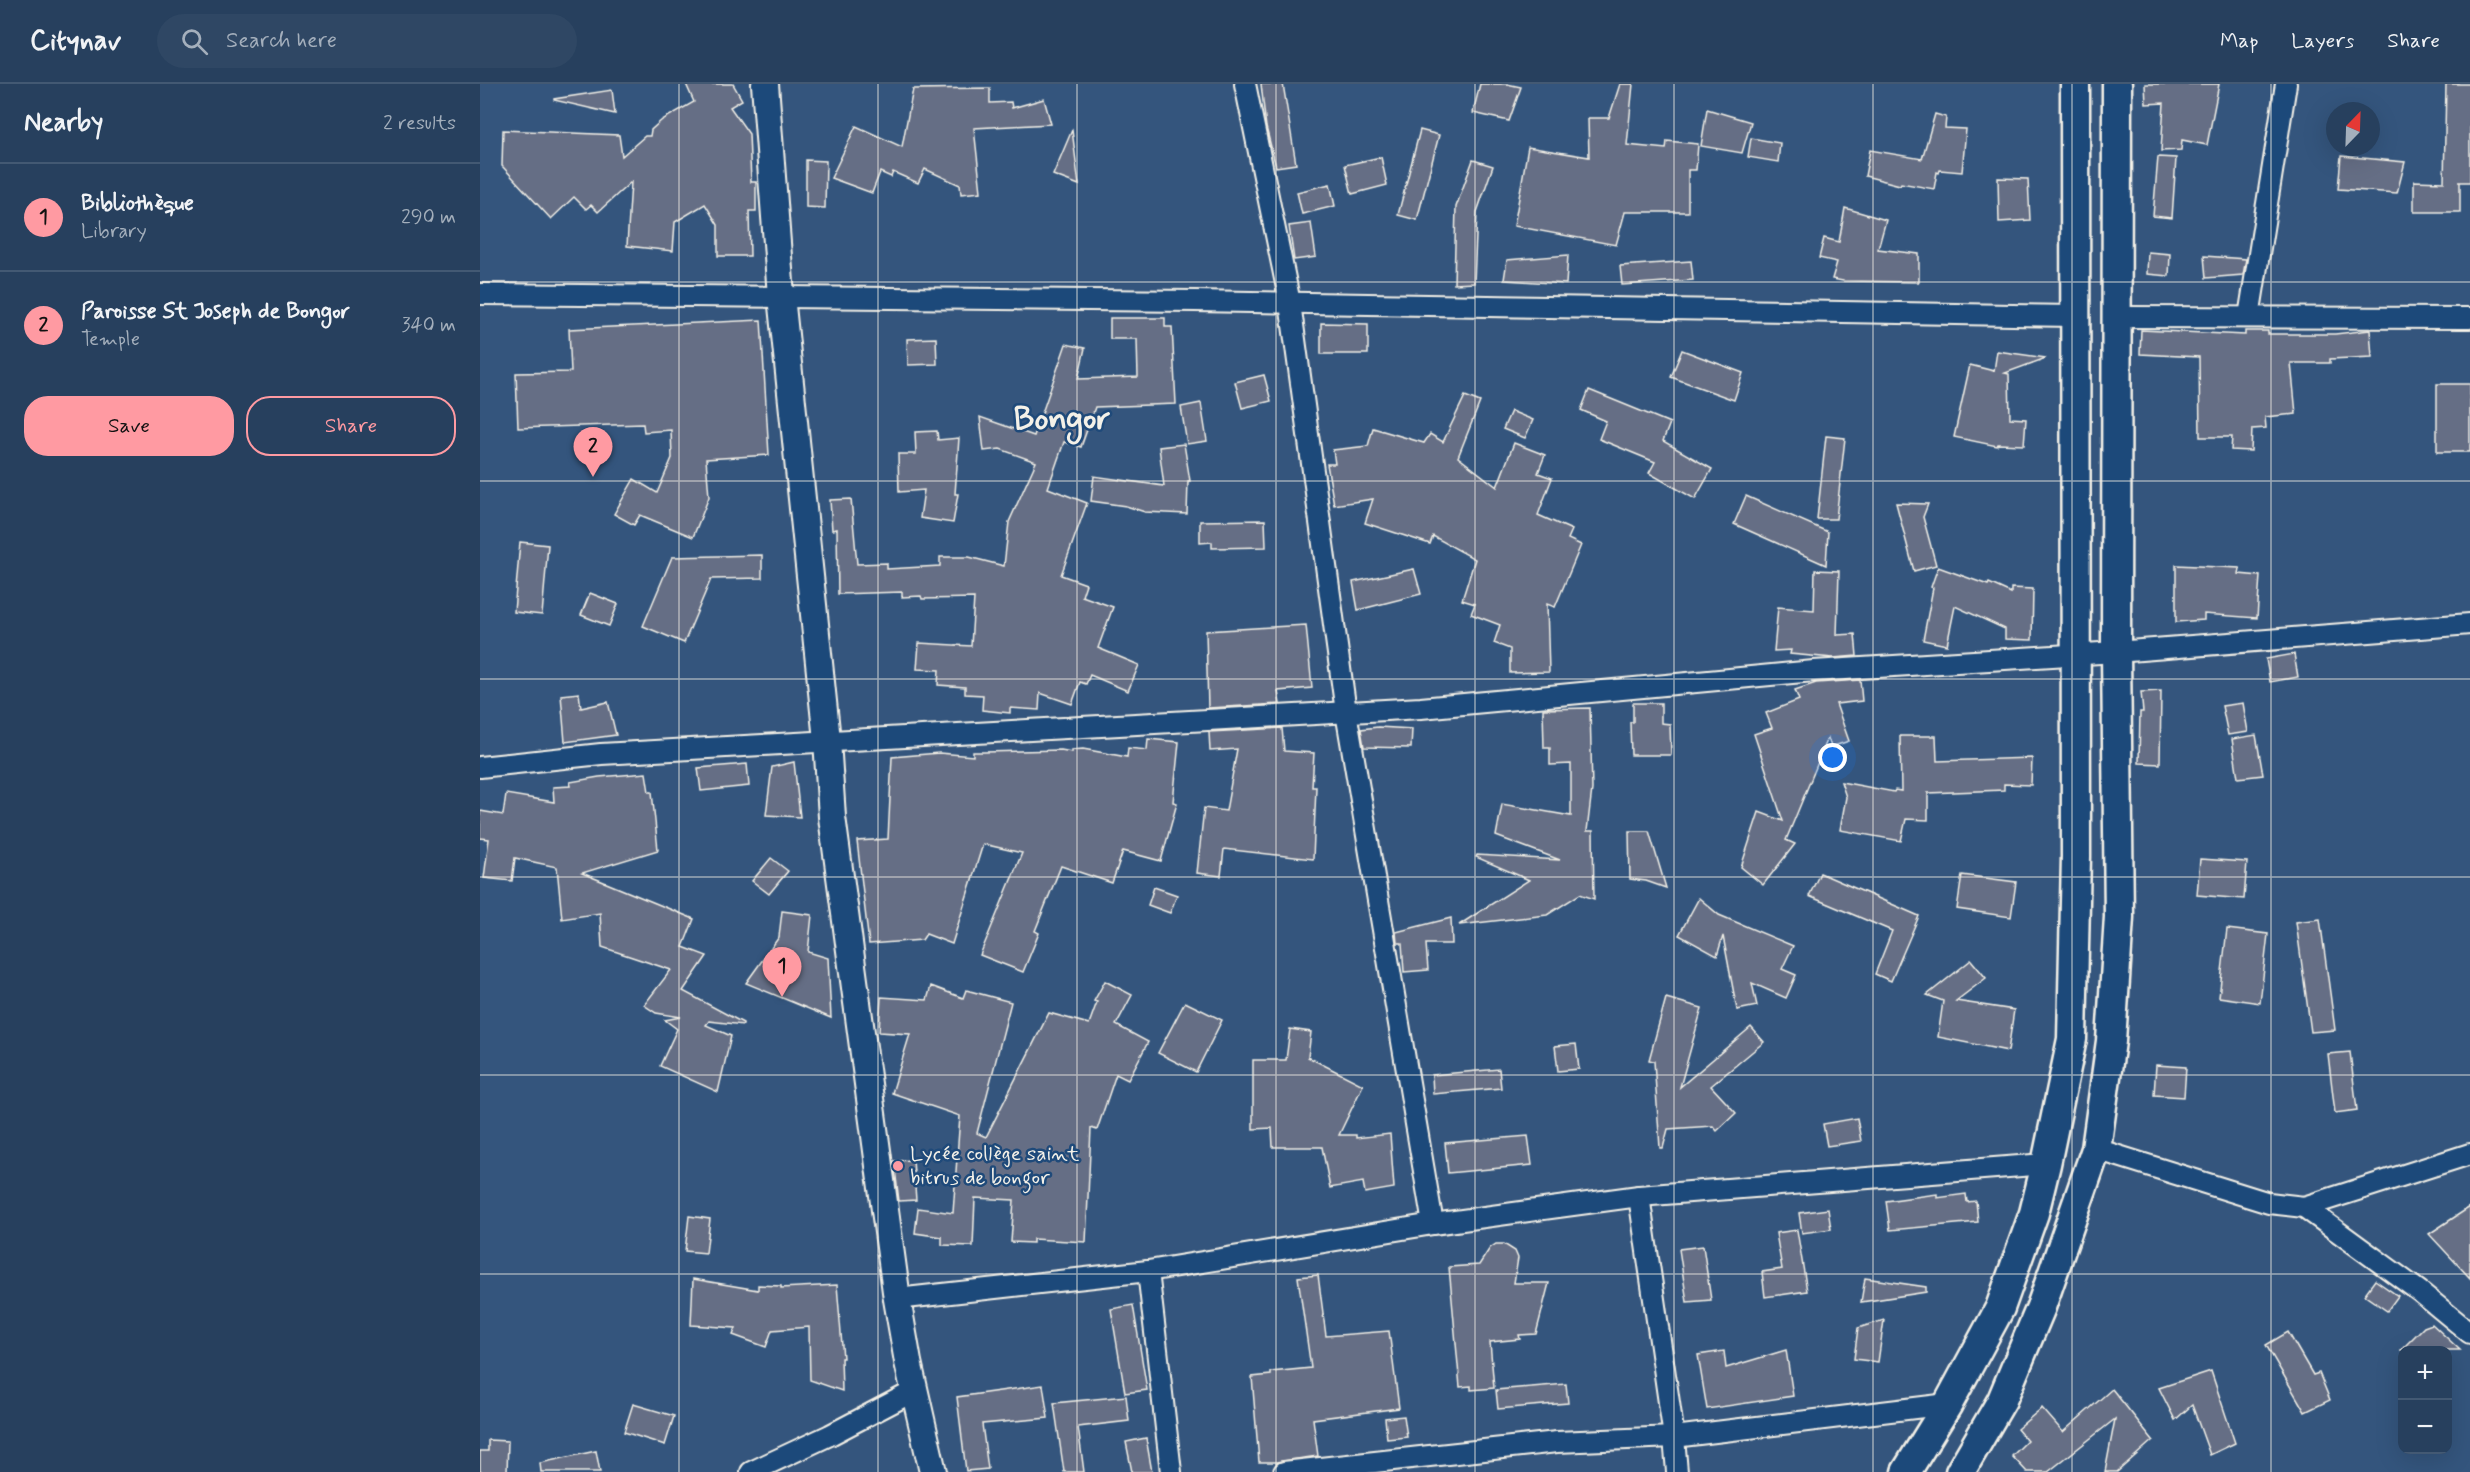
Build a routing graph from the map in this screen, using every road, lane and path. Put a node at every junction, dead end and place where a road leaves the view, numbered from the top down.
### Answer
1 (765, 84) edge
2 (1245, 84) edge
3 (2075, 84) edge
4 (2117, 84) edge
5 (2286, 84) edge
6 (480, 294) edge
7 (781, 296) junction
8 (1290, 303) junction
9 (2075, 316) junction
10 (2249, 316) junction
11 (2118, 317) junction
12 (2470, 318) edge
13 (2470, 624) edge
14 (2116, 652) junction
15 (2076, 655) junction
16 (1346, 712) junction
17 (827, 740) junction
18 (480, 766) edge
19 (2118, 852) junction
20 (2076, 855) junction
21 (2096, 1149) junction
22 (2470, 1154) edge
23 (2046, 1164) junction
24 (1639, 1197) junction
25 (2304, 1207) junction
26 (1433, 1224) junction
27 (1148, 1271) junction
28 (897, 1299) junction
29 (2470, 1334) edge
30 (916, 1390) junction
31 (1948, 1404) junction
32 (1674, 1437) junction
33 (751, 1472) edge
34 (933, 1472) edge
35 (1171, 1472) edge
36 (1284, 1472) edge
37 (1677, 1472) edge
38 (1906, 1472) edge
39 (1960, 1472) edge

1 - 7 street
2 - 8 street
3 - 9 main road
4 - 11 main road
5 - 10 street
6 - 7 street
7 - 8 street
7 - 17 street
8 - 9 street
8 - 16 street
9 - 15 main road
10 - 11 street
10 - 12 street
11 - 14 main road
13 - 14 street
14 - 15 street
14 - 19 main road
15 - 16 street
15 - 20 main road
16 - 17 street
16 - 26 street
17 - 18 street
17 - 28 street
19 - 20 main road
19 - 21 main road
20 - 23 main road
21 - 25 street
21 - 39 main road
22 - 25 street
23 - 24 street
23 - 31 main road
24 - 26 street
24 - 32 street
25 - 29 street
26 - 27 street
27 - 28 street
27 - 35 street
28 - 30 street
30 - 33 street
30 - 34 street
31 - 32 street
31 - 38 main road
32 - 36 street
32 - 37 street

